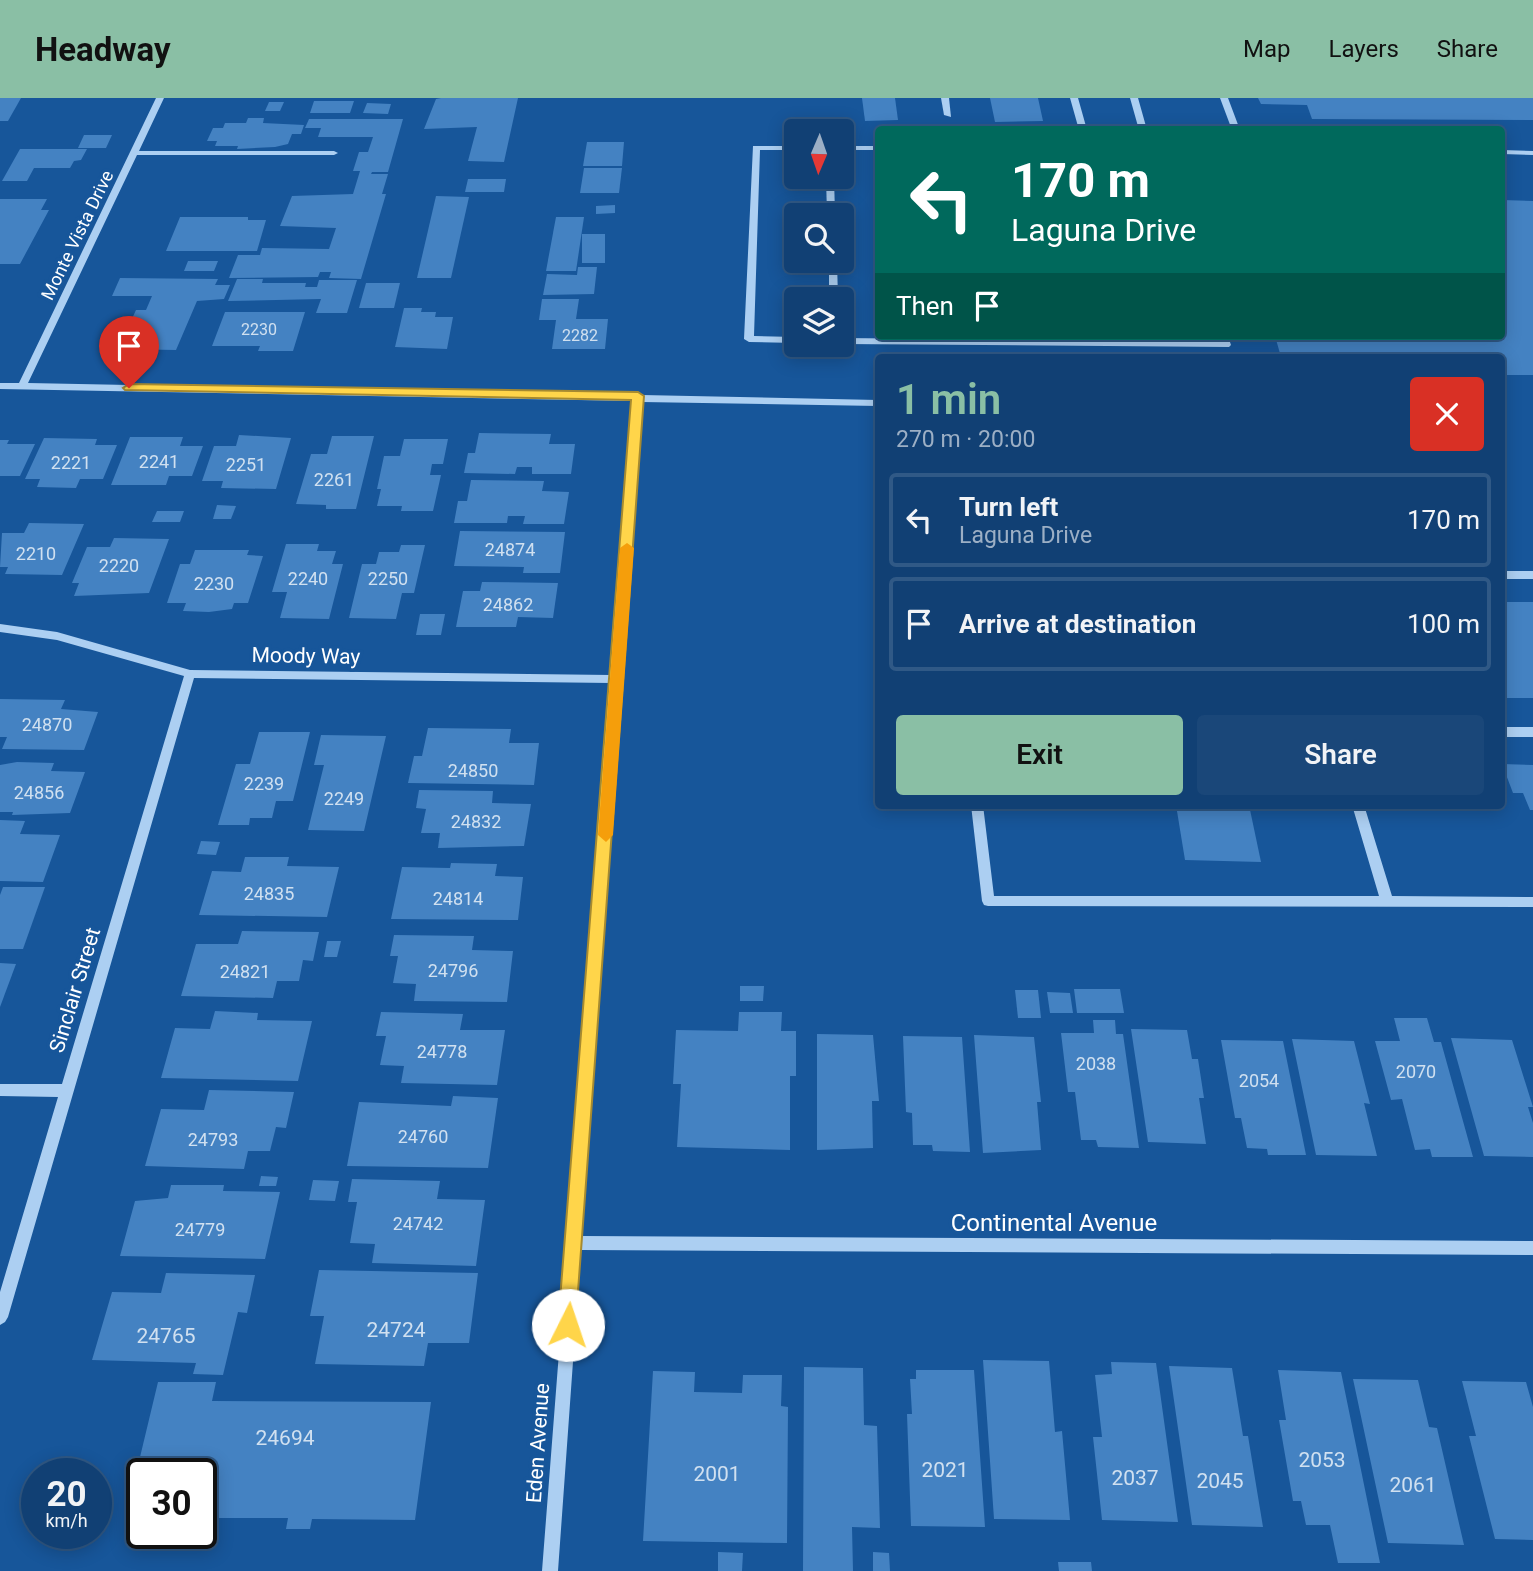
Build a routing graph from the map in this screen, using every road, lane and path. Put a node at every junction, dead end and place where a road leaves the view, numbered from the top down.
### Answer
1 (160, 98) edge
2 (945, 98) edge
3 (1074, 98) edge
4 (1133, 98) edge
5 (1224, 98) edge
6 (948, 115) dead end
7 (1082, 126) edge
8 (1142, 126) edge
9 (1234, 126) edge
10 (784, 148) edge
11 (854, 148) edge
12 (875, 148) edge
13 (1505, 152) edge
14 (133, 153) junction
15 (334, 153) dead end
16 (1533, 153) edge
17 (784, 340) edge
18 (1224, 340) edge
19 (854, 341) edge
20 (0, 386) edge
21 (22, 386) junction
22 (638, 396) junction
23 (875, 403) edge
24 (1505, 575) edge
25 (1533, 575) edge
26 (0, 628) edge
27 (190, 674) junction
28 (618, 679) junction
29 (1505, 732) edge
30 (1533, 733) edge
31 (977, 809) edge
32 (1359, 809) edge
33 (1387, 902) junction
34 (1533, 902) edge
35 (0, 1090) edge
36 (67, 1091) junction
37 (574, 1244) junction
38 (1533, 1248) edge
39 (0, 1317) edge
40 (550, 1571) edge

1 - 14 street, Monte Vista Drive
2 - 6 street
3 - 7 street
4 - 8 street
5 - 9 street
10 - 17 street
11 - 12 street
13 - 16 street
14 - 15 street
14 - 21 street, Monte Vista Drive
18 - 19 street
20 - 21 street
21 - 22 street
22 - 23 street
22 - 28 street, Eden Avenue
24 - 25 street
26 - 27 street, Moody Way
27 - 28 street, Moody Way
27 - 36 street, Sinclair Street
28 - 37 street, Eden Avenue
29 - 30 street
31 - 33 street
32 - 33 street
33 - 34 street
35 - 36 street
36 - 39 street, Sinclair Street
37 - 38 street, Continental Avenue
37 - 40 street, Eden Avenue

